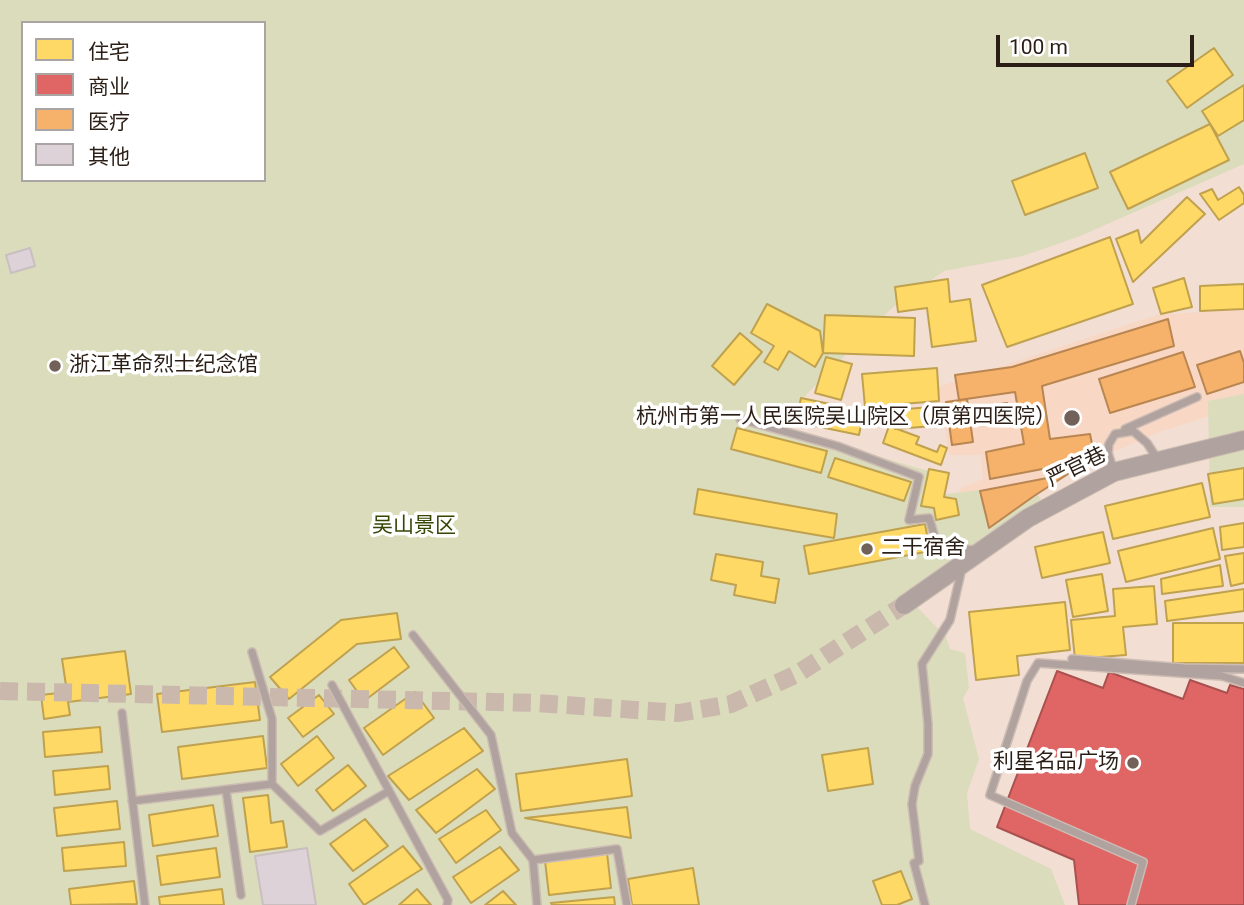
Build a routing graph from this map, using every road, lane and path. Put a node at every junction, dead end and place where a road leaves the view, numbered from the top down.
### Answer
1 (1197, 397) dead end
2 (740, 419) dead end
3 (1115, 434) junction
4 (1244, 440) edge
5 (1159, 462) junction
6 (1114, 472) junction
7 (981, 551) junction
8 (963, 564) junction
9 (904, 605) tunnel mouth
10 (413, 635) dead end
11 (252, 652) dead end
12 (1072, 659) dead end
13 (1244, 669) edge
14 (1244, 683) edge
15 (332, 685) dead end
16 (122, 713) dead end
17 (272, 784) junction
18 (226, 790) junction
19 (389, 791) junction
20 (132, 801) junction
21 (533, 860) junction
22 (241, 895) dead end
23 (145, 905) edge
24 (447, 905) edge
25 (537, 905) edge
26 (627, 905) edge
27 (925, 905) edge
28 (1131, 905) edge

1 - 3 lane
2 - 7 lane
3 - 5 lane
3 - 6 lane
4 - 5 street, 严官巷
5 - 6 street, 严官巷
6 - 7 street, 严官巷
7 - 8 street, 严官巷
8 - 9 street, 严官巷
8 - 27 lane
10 - 21 lane
11 - 17 lane
12 - 13 lane
14 - 28 lane
15 - 19 lane
16 - 20 lane
17 - 18 lane
17 - 19 lane
18 - 20 lane
18 - 22 lane
19 - 24 lane
20 - 23 lane
21 - 25 lane
21 - 26 lane

